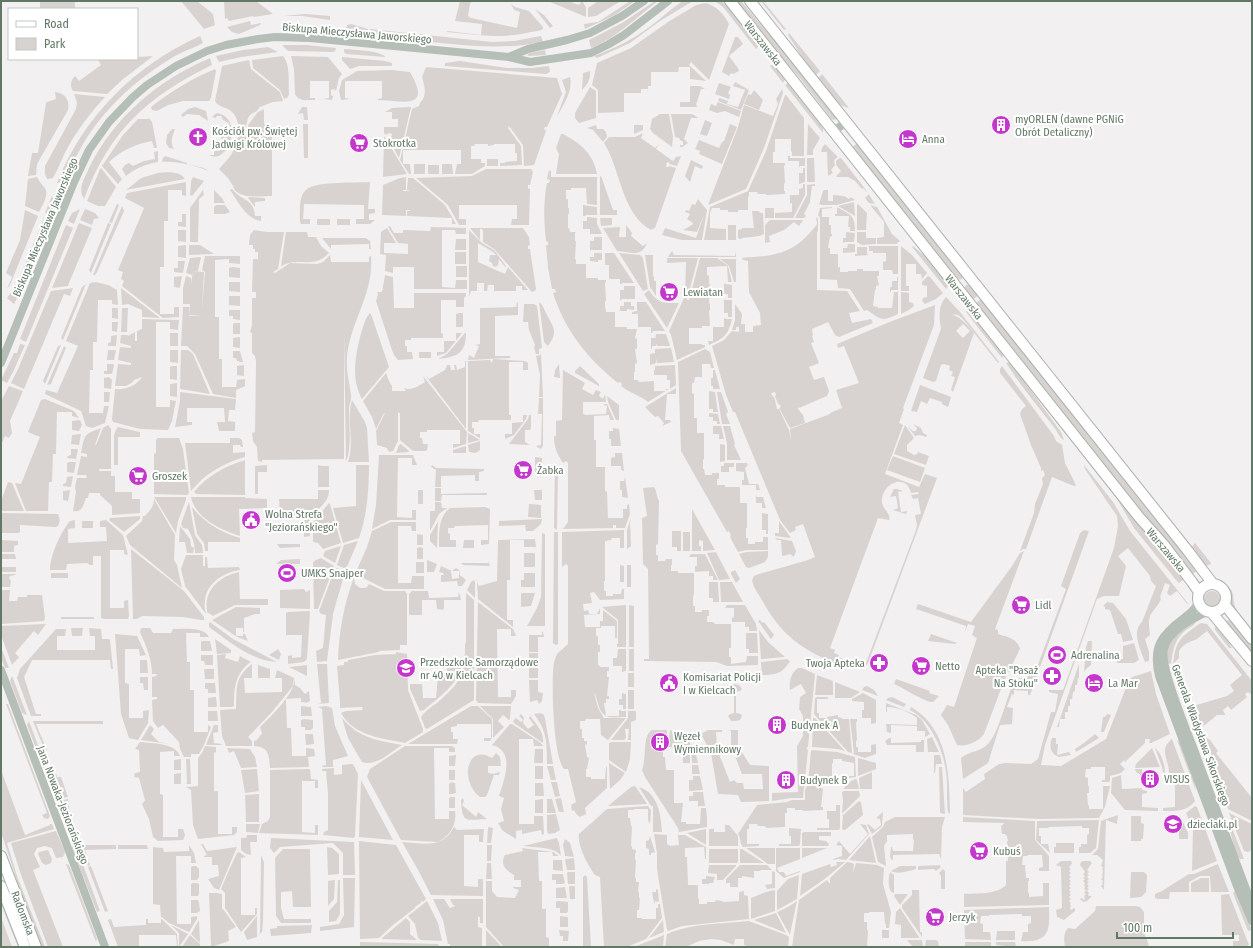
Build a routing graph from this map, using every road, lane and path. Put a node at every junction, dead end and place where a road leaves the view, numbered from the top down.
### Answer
1 (644, 1) edge
2 (668, 1) edge
3 (730, 1) edge
4 (750, 1) edge
5 (509, 57) junction
6 (846, 121) junction
7 (833, 132) junction
8 (1, 363) edge
9 (1213, 584) junction
10 (1198, 597) junction
11 (1225, 605) junction
12 (1209, 612) junction
13 (1252, 639) edge
14 (1252, 660) edge
15 (1, 670) edge
16 (1, 856) edge
17 (1, 886) edge
18 (1252, 905) edge
19 (1252, 921) edge
20 (25, 947) edge
21 (36, 947) edge
22 (105, 947) edge

1 - 5 street, Biskupa Mieczysława Jaworskiego
2 - 5 street, Biskupa Mieczysława Jaworskiego
3 - 7 main road, Warszawska
4 - 6 main road, Warszawska
5 - 8 street, Biskupa Mieczysława Jaworskiego
6 - 7 street
6 - 9 main road, Warszawska
7 - 10 main road, Warszawska
9 - 10 main road
9 - 11 main road
10 - 12 main road
10 - 19 street, Generała Władysława Sikorskiego
11 - 12 main road
11 - 13 main road
12 - 14 main road
12 - 18 street, Generała Władysława Sikorskiego
15 - 22 street, Jana Nowaka-Jeziorańskiego
16 - 21 main road, Radomska
17 - 20 main road, Radomska

